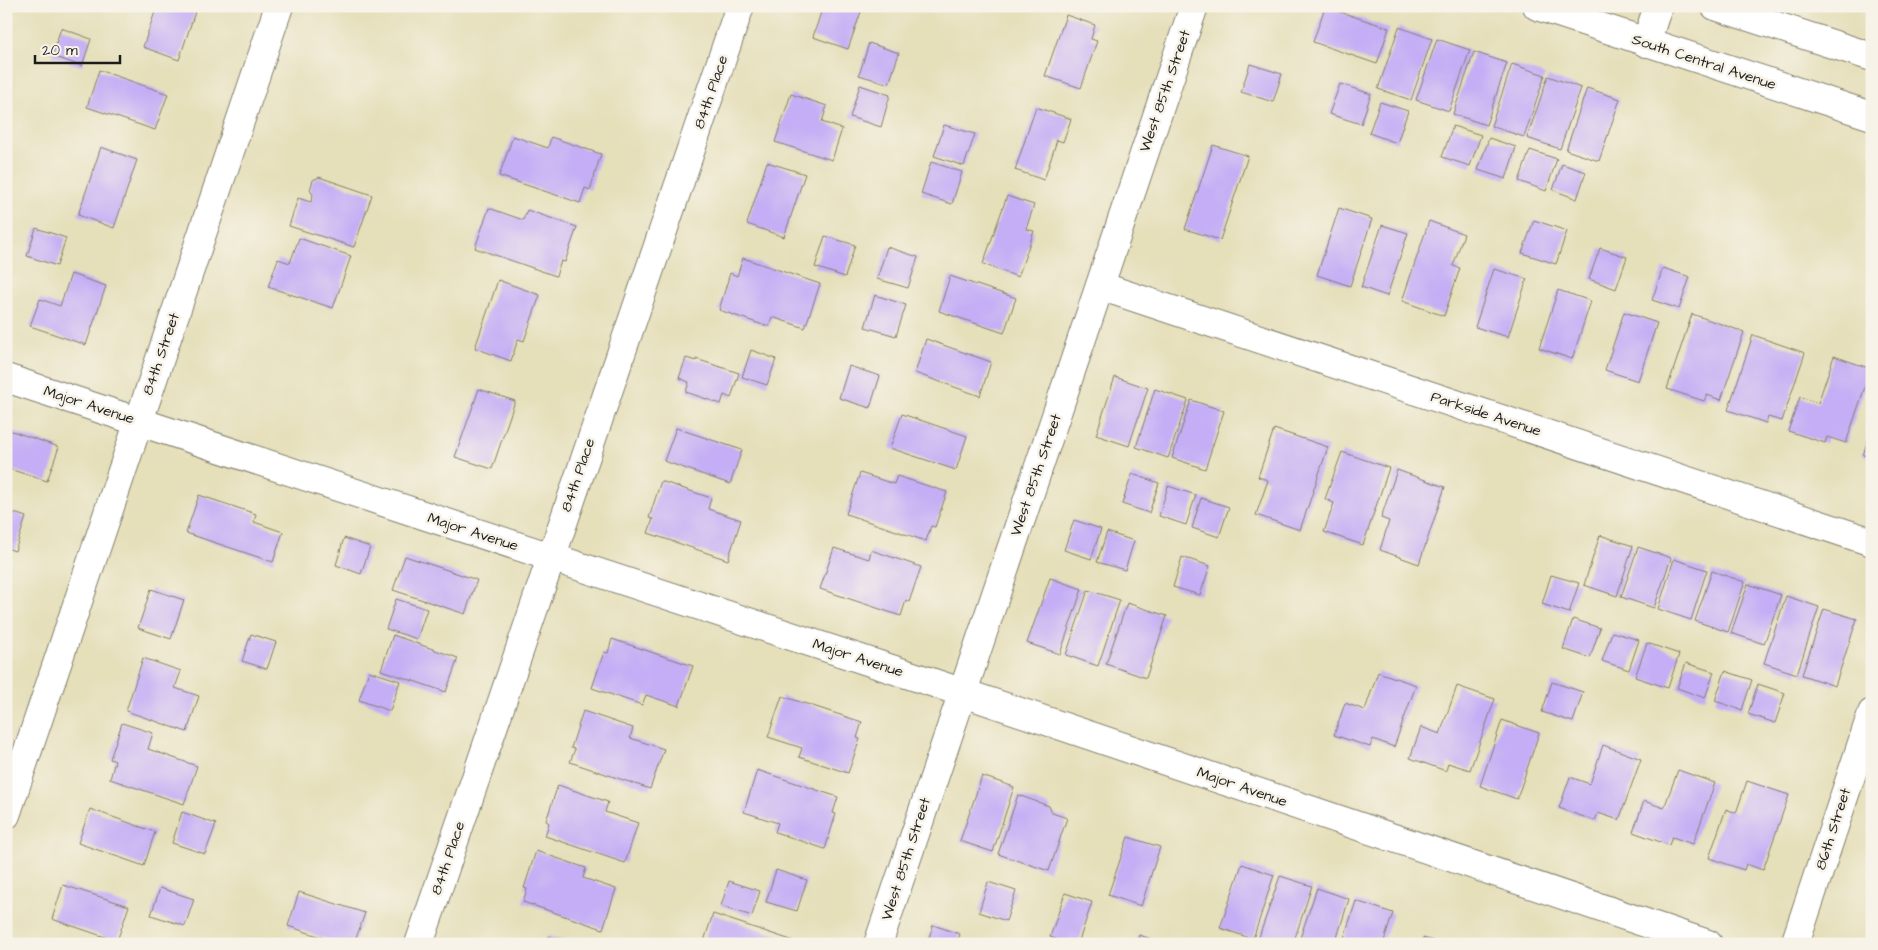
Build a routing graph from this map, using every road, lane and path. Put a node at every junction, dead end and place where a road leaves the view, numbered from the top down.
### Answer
1 (279, 6) edge
2 (740, 6) edge
3 (1194, 6) edge
4 (1537, 6) edge
5 (1658, 6) edge
6 (1715, 6) edge
7 (1646, 43) junction
8 (1872, 57) edge
9 (1872, 116) edge
10 (1100, 286) junction
11 (6, 378) edge
12 (138, 422) junction
13 (1872, 542) edge
14 (550, 558) junction
15 (962, 693) junction
16 (1872, 713) edge
17 (6, 815) edge
18 (419, 944) edge
19 (878, 944) edge
20 (1708, 944) edge
21 (1795, 944) edge

1 - 12 street, 84th Street
2 - 14 street, 84th Place
3 - 10 street, West 85th Street
4 - 7 street, South Central Avenue
5 - 7 street
6 - 8 street
7 - 9 street, South Central Avenue
10 - 13 street, Parkside Avenue
10 - 15 street, West 85th Street
11 - 12 street, Major Avenue
12 - 14 street, Major Avenue
12 - 17 street, 84th Street
14 - 15 street, Major Avenue
14 - 18 street, 84th Place
15 - 19 street, West 85th Street
15 - 20 street, Major Avenue
16 - 21 street, 86th Street

